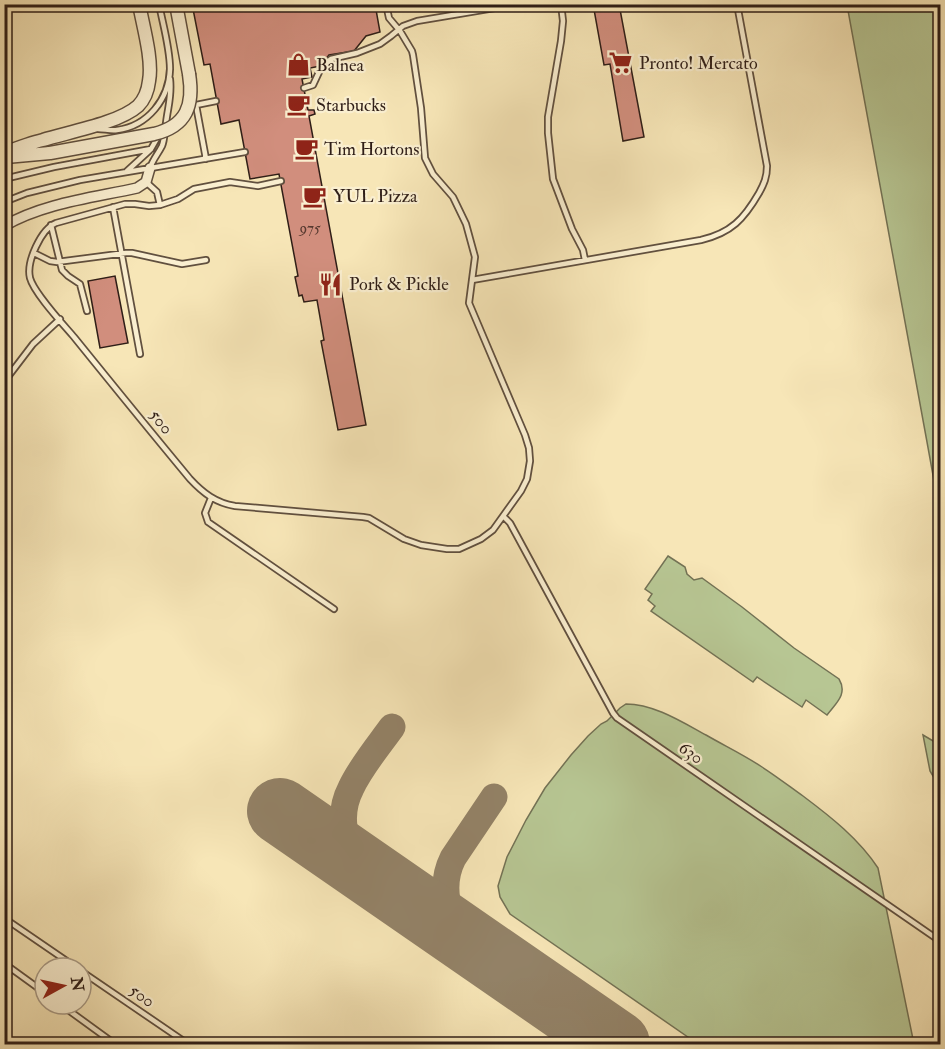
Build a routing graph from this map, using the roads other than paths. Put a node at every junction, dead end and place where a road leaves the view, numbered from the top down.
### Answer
1 (139, 4) edge
2 (159, 4) edge
3 (176, 4) edge
4 (386, 4) edge
5 (519, 4) edge
6 (561, 4) edge
7 (737, 4) edge
8 (399, 29) junction
9 (169, 77) junction
10 (304, 87) dead end
11 (216, 101) dead end
12 (166, 122) junction
13 (87, 128) junction
14 (151, 149) junction
15 (245, 152) dead end
16 (4, 155) edge
17 (206, 159) junction
18 (150, 168) junction
19 (127, 172) junction
20 (4, 178) edge
21 (280, 181) dead end
22 (146, 182) junction
23 (4, 202) edge
24 (160, 205) junction
25 (112, 207) junction
26 (51, 225) junction
27 (4, 226) edge
28 (34, 253) junction
29 (121, 253) junction
30 (206, 260) dead end
31 (585, 260) junction
32 (60, 262) junction
33 (472, 280) junction
34 (87, 311) dead end
35 (60, 319) junction
36 (140, 354) dead end
37 (4, 382) edge
38 (211, 498) junction
39 (503, 516) junction
40 (334, 609) dead end
41 (4, 918) edge
42 (940, 941) edge
43 (59, 956) edge
44 (4, 965) edge
45 (93, 979) edge
46 (33, 984) edge
47 (76, 1016) edge
48 (115, 1044) edge
49 (188, 1044) edge

1 - 13 street
2 - 9 lane
3 - 16 street, bridge
4 - 8 lane, 500
5 - 8 lane
6 - 31 lane
7 - 31 lane
8 - 10 lane
8 - 33 lane, 500
9 - 12 lane
9 - 13 lane
11 - 17 lane
12 - 14 lane
12 - 18 lane
13 - 16 street
14 - 19 lane
14 - 20 lane
15 - 17 lane
17 - 18 lane
18 - 19 lane
18 - 22 street
19 - 23 lane
21 - 24 lane
22 - 24 lane
22 - 27 street
24 - 25 lane
25 - 26 lane
25 - 29 lane
26 - 28 lane
26 - 32 lane
28 - 32 lane
28 - 35 lane, 500
29 - 30 lane
29 - 32 lane
29 - 36 lane
31 - 33 lane
32 - 34 lane
33 - 39 lane, 500
35 - 37 lane
35 - 38 lane, 500
38 - 39 lane, 500
38 - 40 lane
39 - 42 lane, 630
41 - 43 lane
44 - 46 lane
45 - 49 lane, 500
47 - 48 lane

